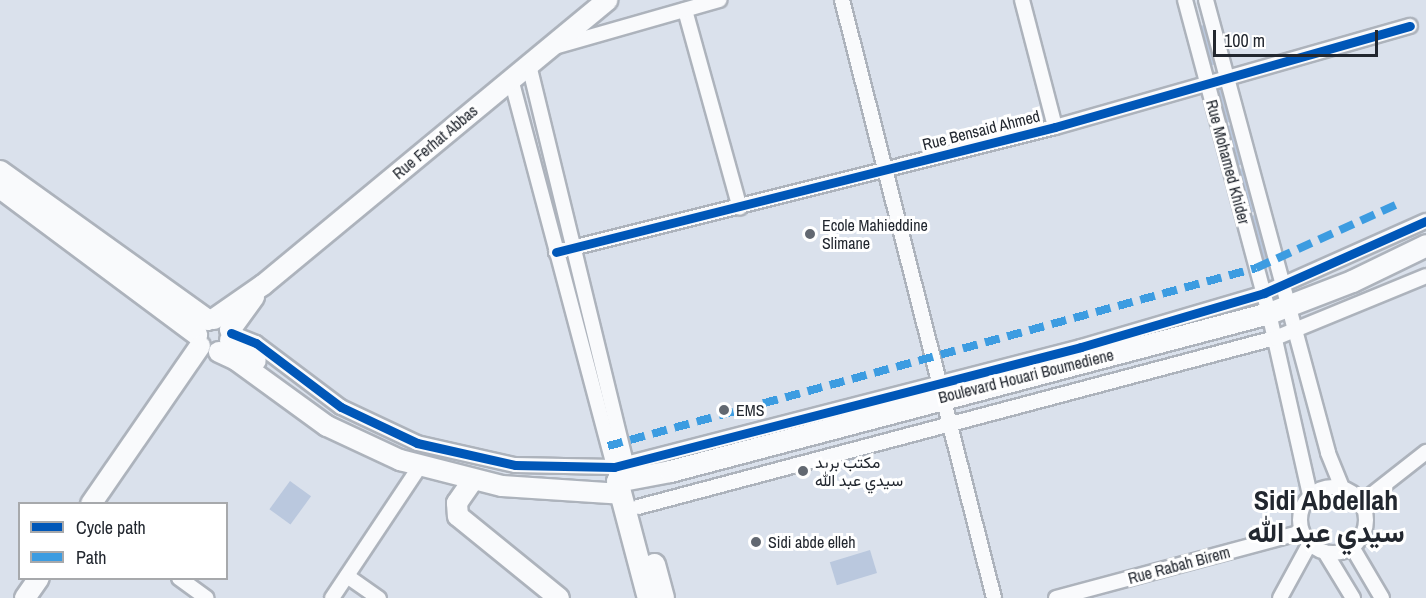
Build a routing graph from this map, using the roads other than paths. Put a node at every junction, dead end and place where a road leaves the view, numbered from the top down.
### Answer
1 (607, 0) edge
2 (719, 0) edge
3 (842, 0) edge
4 (1022, 0) edge
5 (1185, 0) edge
6 (1206, 0) edge
7 (685, 10) junction
8 (1410, 26) dead end
9 (549, 49) junction
10 (529, 65) junction
11 (511, 79) junction
12 (1228, 79) junction
13 (1207, 85) junction
14 (1055, 127) junction
15 (884, 170) junction
16 (0, 171) edge
17 (0, 188) edge
18 (740, 208) junction
19 (1426, 221) edge
20 (1426, 245) edge
21 (574, 249) junction
22 (556, 252) junction
23 (1426, 257) edge
24 (1426, 276) edge
25 (1279, 314) junction
26 (216, 335) junction
27 (945, 403) junction
28 (1426, 452) edge
29 (420, 466) junction
30 (473, 480) junction
31 (626, 484) junction
32 (1342, 488) junction
33 (1310, 495) junction
34 (92, 502) edge
35 (1361, 504) junction
36 (1306, 538) junction
37 (1352, 547) junction
38 (1325, 552) junction
39 (347, 576) junction
40 (38, 580) edge
41 (180, 580) edge
42 (26, 598) edge
43 (207, 598) edge
44 (332, 598) edge
45 (379, 598) edge
46 (560, 598) edge
47 (648, 598) edge
48 (663, 598) edge
49 (994, 598) edge
50 (1056, 598) edge
51 (1280, 598) edge
52 (1353, 598) edge
53 (1382, 598) edge

1 - 9 main road, Rue Ferhat Abbas
2 - 7 street
3 - 15 street
4 - 14 street
5 - 13 street, Rue Mohamed Khider
6 - 12 street, Rue Mohamed Khider
7 - 9 street
7 - 18 street
8 - 12 street, Rue Bensaid Ahmed
9 - 10 main road, Rue Ferhat Abbas
10 - 11 main road, Rue Ferhat Abbas
10 - 21 street
11 - 22 street
11 - 26 main road, Rue Ferhat Abbas
12 - 13 street, Rue Bensaid Ahmed
12 - 25 street, Rue Mohamed Khider
13 - 14 street, Rue Bensaid Ahmed
13 - 25 street, Rue Mohamed Khider
14 - 15 street, Rue Bensaid Ahmed
15 - 18 street, Rue Bensaid Ahmed
15 - 27 street
16 - 26 main road
17 - 26 main road
18 - 21 street, Rue Bensaid Ahmed
19 - 25 street
20 - 25 main road, Boulevard Houari Boumediene
21 - 22 street, Rue Bensaid Ahmed
21 - 31 street
22 - 31 street
23 - 25 main road, Boulevard Houari Boumediene
24 - 25 street
25 - 27 main road, Boulevard Houari Boumediene
25 - 27 street
25 - 32 street
25 - 33 street
26 - 29 main road
26 - 31 main road
26 - 34 main road
27 - 31 main road, Boulevard Houari Boumediene
27 - 31 street
27 - 49 street
28 - 35 street
29 - 30 main road
29 - 39 street
30 - 31 main road
30 - 46 main road
31 - 47 main road
31 - 48 main road
32 - 33 street
32 - 35 street
33 - 36 street
35 - 37 street
36 - 38 street
36 - 50 street, Rue Rabah Birem
36 - 51 street
37 - 38 street
37 - 53 street
38 - 52 street
39 - 44 street
39 - 45 street
40 - 42 main road
41 - 43 street

